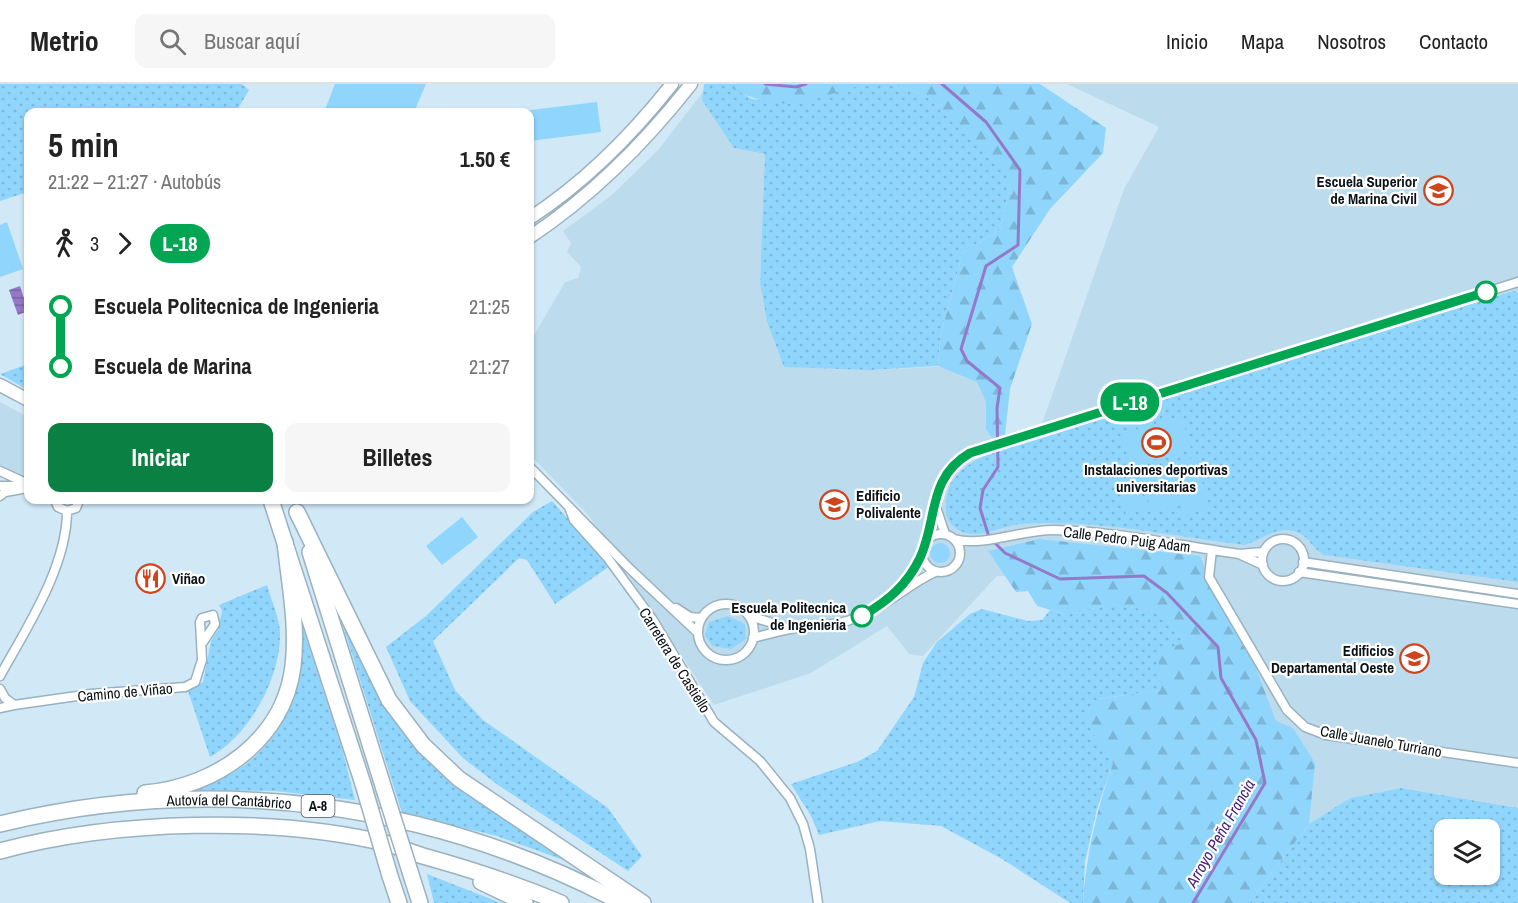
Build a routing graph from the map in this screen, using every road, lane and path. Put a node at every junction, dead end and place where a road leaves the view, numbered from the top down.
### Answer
1 (672, 84) edge
2 (691, 84) edge
3 (534, 215) edge
4 (534, 234) edge
5 (1518, 282) edge
6 (2, 388) edge
7 (24, 398) edge
8 (0, 471) edge
9 (534, 471) edge
10 (11, 477) junction
11 (0, 478) edge
12 (24, 484) edge
13 (0, 486) edge
14 (24, 486) edge
15 (24, 487) edge
16 (0, 496) edge
17 (935, 502) junction
18 (57, 504) edge
19 (78, 504) edge
20 (272, 504) edge
21 (296, 506) edge
22 (569, 507) junction
23 (67, 511) junction
24 (950, 536) junction
25 (926, 541) junction
26 (981, 541) junction
27 (285, 542) junction
28 (1212, 550) junction
29 (1263, 552) junction
30 (1239, 554) junction
31 (921, 555) junction
32 (960, 557) junction
33 (1303, 562) junction
34 (1263, 565) junction
35 (630, 569) junction
36 (935, 572) junction
37 (1299, 572) junction
38 (898, 592) junction
39 (1518, 594) edge
40 (636, 597) junction
41 (661, 598) junction
42 (1518, 604) edge
43 (750, 616) junction
44 (701, 618) junction
45 (791, 629) junction
46 (697, 632) junction
47 (753, 638) junction
48 (203, 642) dead end
49 (0, 676) edge
50 (0, 689) edge
51 (14, 705) junction
52 (0, 708) edge
53 (1518, 762) edge
54 (0, 820) edge
55 (0, 824) edge
56 (0, 851) edge
57 (421, 855) junction
58 (399, 903) edge
59 (420, 903) edge
60 (525, 903) edge
61 (561, 903) edge
62 (621, 903) edge
63 (643, 903) edge
64 (818, 903) edge

1 - 3 main road
2 - 4 main road
5 - 17 street
6 - 7 main road
8 - 10 street
9 - 22 street, Carretera de Castiello
10 - 11 street
10 - 12 street
13 - 14 street
15 - 16 street
17 - 24 street
17 - 25 street
18 - 23 street
19 - 23 street
20 - 27 highway
21 - 59 highway, bridge
21 - 63 highway
22 - 35 street, Carretera de Castiello
22 - 40 street, Carretera de Castiello
23 - 49 street
24 - 25 street
24 - 26 street, Calle Pedro Puig Adam
24 - 32 street
25 - 31 street
26 - 28 street, Calle Pedro Puig Adam
26 - 32 street, Calle Pedro Puig Adam
27 - 54 highway
27 - 58 highway, bridge
28 - 30 street, Calle Pedro Puig Adam
28 - 53 street, Calle Juanelo Turriano
29 - 30 street, Calle Pedro Puig Adam
29 - 33 street
29 - 34 street
30 - 34 street, Calle Pedro Puig Adam
31 - 36 street
31 - 38 street
32 - 36 street
33 - 37 street
33 - 39 street
34 - 37 street
35 - 40 street, Carretera de Castiello
35 - 41 street
36 - 38 street
37 - 42 street
38 - 45 street
40 - 64 street, Carretera de Castiello
41 - 44 street
41 - 46 street
43 - 44 street
43 - 45 street
43 - 47 street
44 - 46 street
45 - 47 street
46 - 47 street
48 - 51 street, Camino de Viñao
50 - 51 street
51 - 52 street, Camino de Viñao
55 - 62 highway, Autovía del Cantábrico / A-8
56 - 57 highway, Autovía del Cantábrico / A-8
57 - 60 highway
57 - 61 highway, Autovía del Cantábrico / A-8

